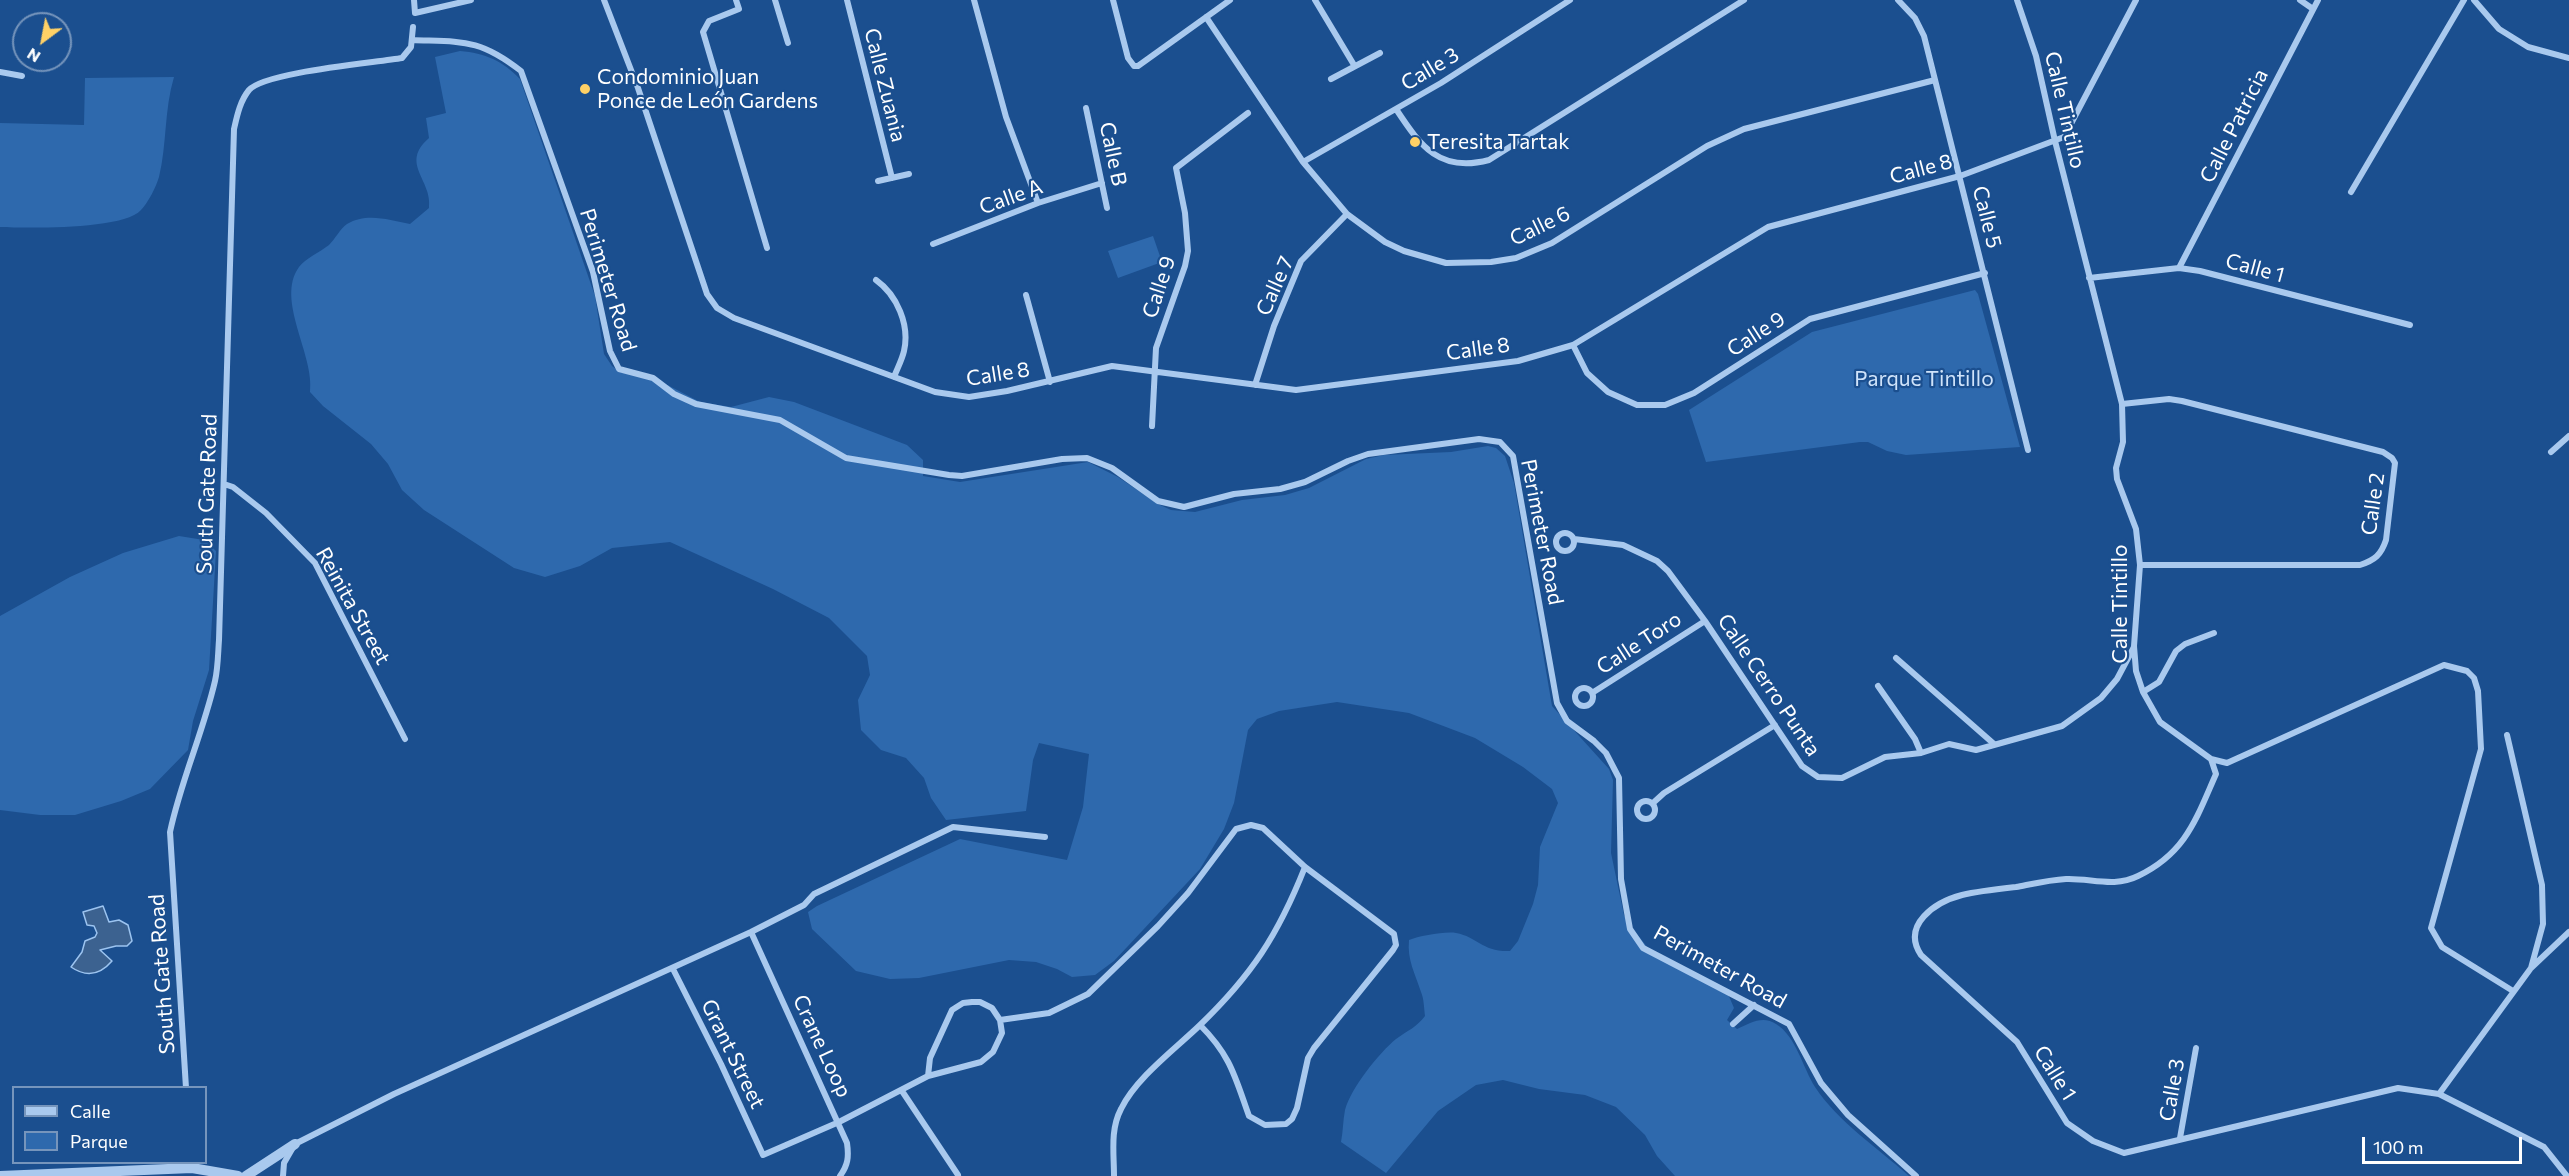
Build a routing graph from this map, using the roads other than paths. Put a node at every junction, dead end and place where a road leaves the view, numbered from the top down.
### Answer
1 (414, 0) edge
2 (471, 0) edge
3 (604, 0) edge
4 (736, 0) edge
5 (775, 0) edge
6 (847, 0) edge
7 (974, 0) edge
8 (1113, 0) edge
9 (1230, 0) edge
10 (1315, 0) edge
11 (1570, 0) edge
12 (1744, 0) edge
13 (1898, 0) edge
14 (2017, 0) edge
15 (2136, 0) edge
16 (2300, 0) edge
17 (2318, 0) edge
18 (2464, 0) edge
19 (2474, 0) edge
20 (2313, 9) junction
21 (1206, 17) junction
22 (413, 27) dead end
23 (412, 40) junction
24 (788, 43) dead end
25 (1380, 53) dead end
26 (2569, 58) edge
27 (1354, 66) junction
28 (0, 72) edge
29 (22, 76) dead end
30 (1331, 78) dead end
31 (1935, 80) junction
32 (1086, 108) dead end
33 (1396, 109) junction
34 (1248, 113) dead end
35 (2055, 141) junction
36 (1303, 162) junction
37 (909, 174) dead end
38 (1960, 176) junction
39 (892, 178) junction
40 (878, 181) dead end
41 (1102, 183) junction
42 (2351, 192) dead end
43 (1038, 203) junction
44 (1107, 208) dead end
45 (1347, 213) junction
46 (933, 244) dead end
47 (767, 248) dead end
48 (2179, 268) junction
49 (1985, 273) junction
50 (2089, 278) junction
51 (876, 280) dead end
52 (1026, 295) dead end
53 (2410, 326) dead end
54 (1573, 345) junction
55 (1155, 370) junction
56 (894, 377) junction
57 (1050, 382) junction
58 (1255, 386) junction
59 (2122, 404) junction
60 (1152, 426) dead end
61 (2569, 436) edge
62 (2028, 450) dead end
63 (2551, 452) dead end
64 (224, 484) junction
65 (1574, 539) dead end
66 (2140, 565) junction
67 (1705, 621) junction
68 (2214, 633) dead end
69 (2134, 646) junction
70 (1896, 658) dead end
71 (1878, 686) dead end
72 (2143, 692) junction
73 (1592, 693) dead end
74 (1775, 725) junction
75 (2507, 735) dead end
76 (405, 739) dead end
77 (1994, 744) junction
78 (1921, 753) junction
79 (2211, 759) junction
80 (1653, 803) dead end
81 (1045, 837) dead end
82 (1305, 867) junction
83 (751, 932) junction
84 (2569, 932) edge
85 (2531, 968) junction
86 (673, 969) junction
87 (2513, 991) junction
88 (1754, 1005) junction
89 (1000, 1020) junction
90 (1733, 1024) dead end
91 (1200, 1025) junction
92 (2196, 1048) dead end
93 (928, 1076) junction
94 (186, 1086) edge
95 (902, 1091) junction
96 (2439, 1094) junction
97 (839, 1122) junction
98 (2180, 1138) junction
99 (295, 1144) junction
100 (192, 1165) edge
101 (958, 1175) edge
102 (0, 1176) edge
103 (238, 1176) edge
104 (246, 1176) edge
105 (283, 1176) edge
106 (840, 1176) edge
107 (1114, 1176) edge
108 (1916, 1176) edge
109 (2567, 1176) edge

1 - 2 street
3 - 56 street, Calle 8
4 - 47 street
5 - 24 street
6 - 39 street, Calle Zuania
7 - 43 street
8 - 21 street
9 - 21 street
10 - 27 street
11 - 33 street, Calle 3
12 - 33 street
13 - 31 street, Calle 5
14 - 35 street, Calle Tintillo
15 - 35 street, Calle 8
16 - 20 street
17 - 20 street, Calle Patricia
18 - 42 street
19 - 26 street
20 - 48 street, Calle Patricia
21 - 36 street, Calle 6
22 - 23 street
23 - 64 street, South Gate Road
23 - 88 street, Perimeter Road
25 - 27 street
27 - 30 street
28 - 29 street
31 - 38 street, Calle 5
31 - 45 street, Calle 6
32 - 41 street, Calle B
33 - 36 street, Calle 3
34 - 55 street, Calle 9
35 - 38 street, Calle 8
35 - 50 street, Calle Tintillo
36 - 45 street, Calle 6
37 - 39 street
38 - 49 street, Calle 5
38 - 54 street, Calle 8
39 - 40 street
41 - 43 street, Calle A
41 - 44 street, Calle B
43 - 46 street, Calle A
45 - 58 street, Calle 7
48 - 50 street, Calle 1
48 - 53 street, Calle 1
49 - 54 street, Calle 9
49 - 62 street, Calle 5
50 - 59 street, Calle Tintillo
51 - 56 street
52 - 57 street
54 - 58 street, Calle 8
55 - 57 street, Calle 8
55 - 58 street, Calle 8
55 - 60 street, Calle 9
56 - 57 street, Calle 8
59 - 66 street, Calle Tintillo
59 - 66 street, Calle 2
61 - 63 street
64 - 76 street, Reinita Street
64 - 94 street, South Gate Road
65 - 67 street, Calle Cerro Punta
66 - 69 street, Calle Tintillo
67 - 73 street, Calle Toro
67 - 74 street, Calle Cerro Punta
68 - 72 street
69 - 72 street, Calle Tintillo
69 - 77 street, Calle Cerro Punta
70 - 77 street
71 - 78 street
72 - 79 street, Calle Tintillo
74 - 78 street, Calle Cerro Punta
74 - 80 street
75 - 85 street
77 - 78 street, Calle Cerro Punta
79 - 87 street
79 - 98 street, Calle 1
81 - 83 street
82 - 89 street
82 - 91 street
82 - 91 street
83 - 86 street
83 - 97 street, Crane Loop
84 - 85 street
85 - 87 street
86 - 97 street, Grant Street
86 - 99 street
87 - 96 street
88 - 90 street
88 - 108 street, Perimeter Road
89 - 93 street
89 - 93 street
91 - 107 street
92 - 98 street, Calle 3
93 - 95 street
95 - 97 street
95 - 101 street
96 - 98 street, Calle 1
96 - 109 street, Calle 1
97 - 106 street, Crane Loop
99 - 104 street
99 - 105 street
100 - 102 street
100 - 103 street

